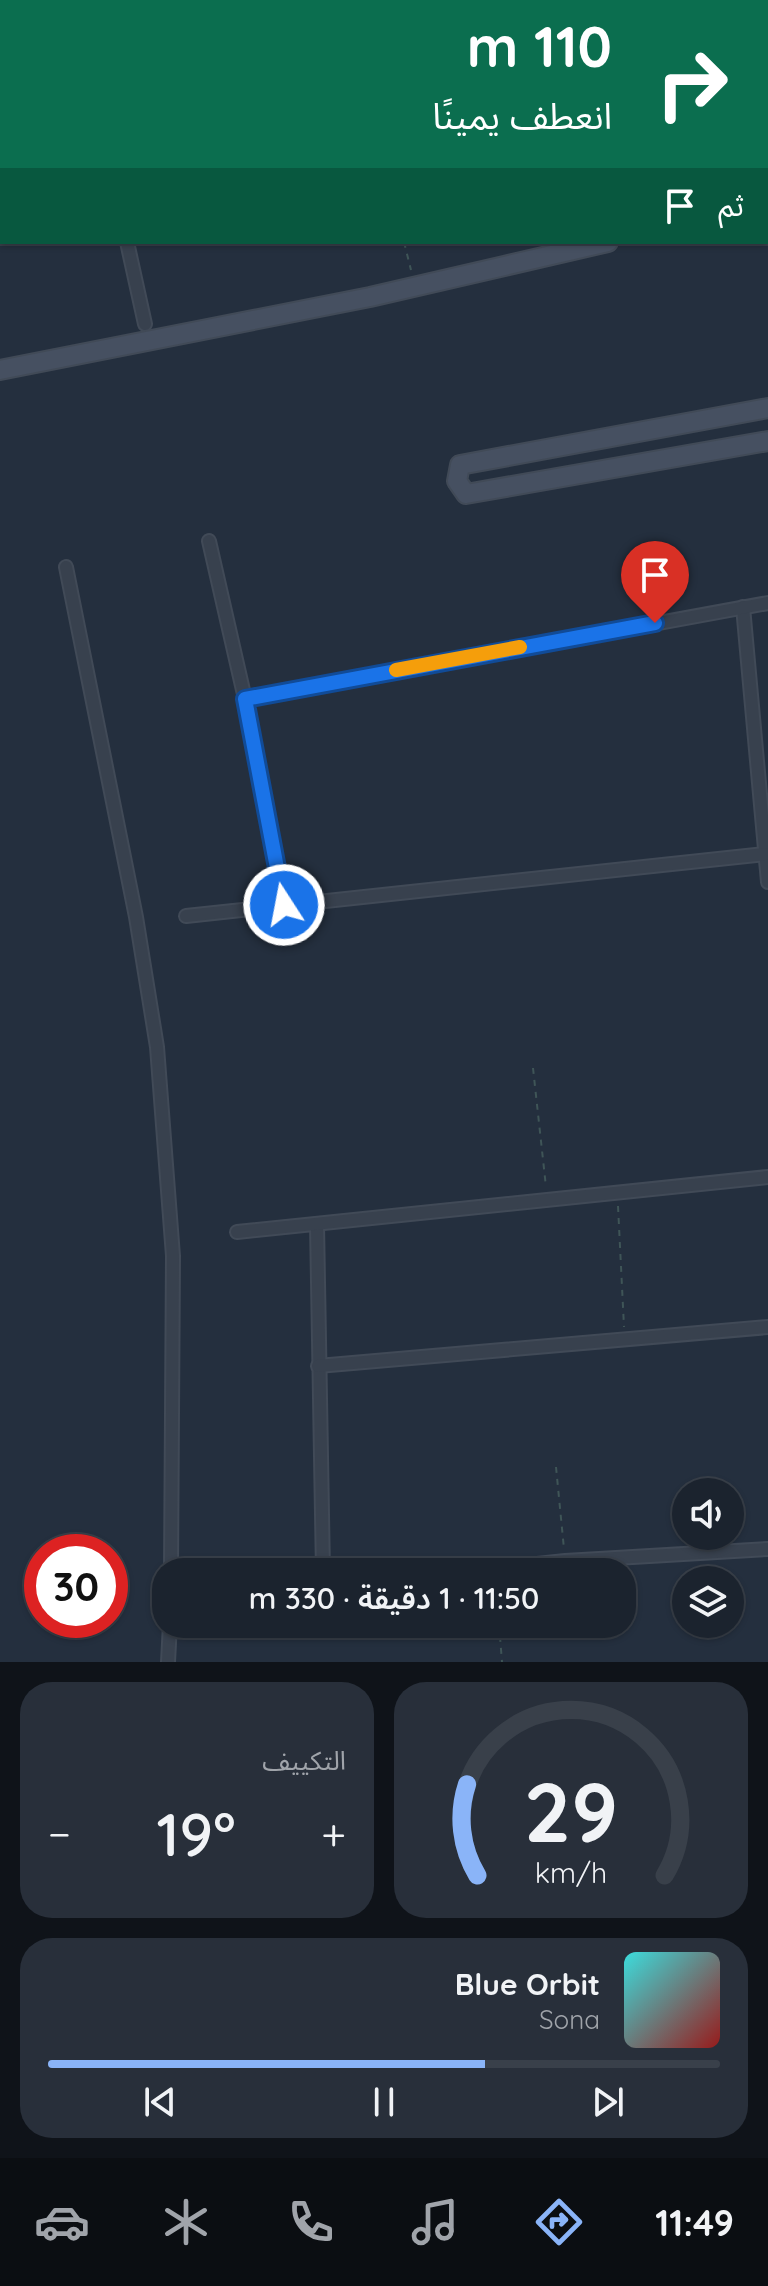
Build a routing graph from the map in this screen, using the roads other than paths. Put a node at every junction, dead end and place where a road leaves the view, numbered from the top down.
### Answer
1 (127, 244) edge
2 (599, 244) edge
3 (145, 324) dead end
4 (0, 370) edge
5 (768, 408) edge
6 (768, 441) edge
7 (209, 541) dead end
8 (66, 567) dead end
9 (768, 603) edge
10 (743, 607) junction
11 (245, 699) junction
12 (765, 854) junction
13 (768, 882) edge
14 (284, 905) junction
15 (186, 916) dead end
16 (768, 1177) edge
17 (317, 1224) junction
18 (237, 1232) dead end
19 (768, 1327) edge
20 (318, 1366) junction
21 (768, 1549) edge
22 (171, 1558) edge
23 (323, 1558) edge
24 (616, 1558) edge
25 (169, 1638) edge
26 (168, 1662) edge

1 - 3 street
2 - 4 street
5 - 6 street
7 - 11 street
8 - 22 street
9 - 10 street
10 - 11 street
10 - 12 street
11 - 14 street
12 - 13 street
12 - 14 street
14 - 15 street
16 - 17 street
17 - 18 street
17 - 20 street
19 - 20 street
20 - 23 street
21 - 24 street
25 - 26 street

